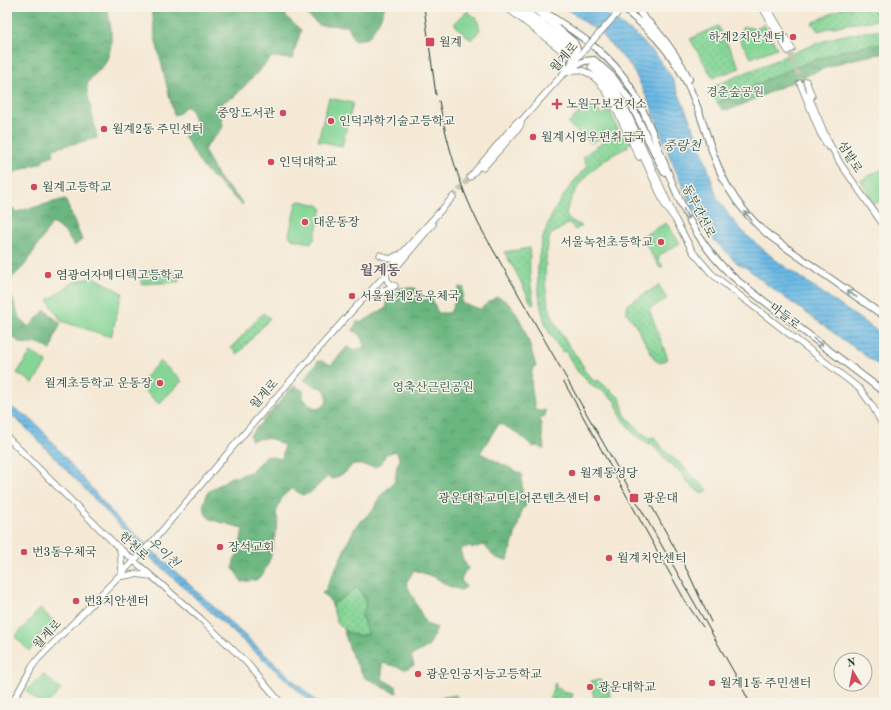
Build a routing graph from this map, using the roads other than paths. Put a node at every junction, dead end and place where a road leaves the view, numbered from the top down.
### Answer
1 (506, 7) edge
2 (513, 7) edge
3 (521, 7) edge
4 (532, 7) edge
5 (537, 7) edge
6 (622, 7) edge
7 (637, 7) edge
8 (762, 7) edge
9 (767, 7) edge
10 (878, 7) edge
11 (882, 7) edge
12 (884, 10) edge
13 (547, 13) junction
14 (884, 17) edge
15 (592, 65) tunnel mouth
16 (570, 67) junction
17 (564, 74) junction
18 (806, 81) dead end
19 (800, 84) dead end
20 (808, 94) tunnel mouth
21 (697, 105) junction
22 (516, 127) junction
23 (644, 131) junction
24 (503, 132) dead end
25 (514, 139) dead end
26 (840, 163) junction
27 (471, 178) tunnel mouth
28 (678, 198) junction
29 (675, 220) junction
30 (884, 226) edge
31 (403, 252) junction
32 (390, 270) junction
33 (364, 298) junction
34 (884, 316) edge
35 (884, 392) edge
36 (884, 428) edge
37 (7, 437) edge
38 (120, 549) junction
39 (133, 561) junction
40 (120, 575) junction
41 (151, 576) junction
42 (12, 703) edge
43 (281, 703) edge

1 - 17 main road
2 - 3 main road
4 - 16 highway
5 - 13 highway, 동부간선로
6 - 16 main road, 월계로, bridge
6 - 21 highway
7 - 21 highway
8 - 9 main road
10 - 14 main road
11 - 12 main road
13 - 23 highway
13 - 28 highway, 동부간선로
15 - 17 main road
16 - 17 main road, 월계로
16 - 23 highway
17 - 22 main road, 월계로
18 - 26 main road
19 - 26 main road
20 - 26 main road, 섬밭로
34 -> 21 highway
22 - 24 main road
22 - 25 main road
22 - 27 main road, 월계로
23 - 28 highway
26 - 30 main road, 섬밭로
28 -> 35 highway, 동부간선로
29 - 29 main road, 마들로
29 - 36 main road, 마들로
31 - 32 main road, 월계로
31 - 32 main road
31 - 32 main road, 월계로
32 - 33 main road, 월계로
32 - 33 main road
33 - 39 main road, 월계로
37 - 38 main road, 한천로
38 - 39 main road, 한천로
38 - 40 main road
39 - 40 main road, 월계로
39 - 41 main road, 한천로
40 - 41 main road
40 - 42 main road, 월계로
41 - 43 main road, 한천로

